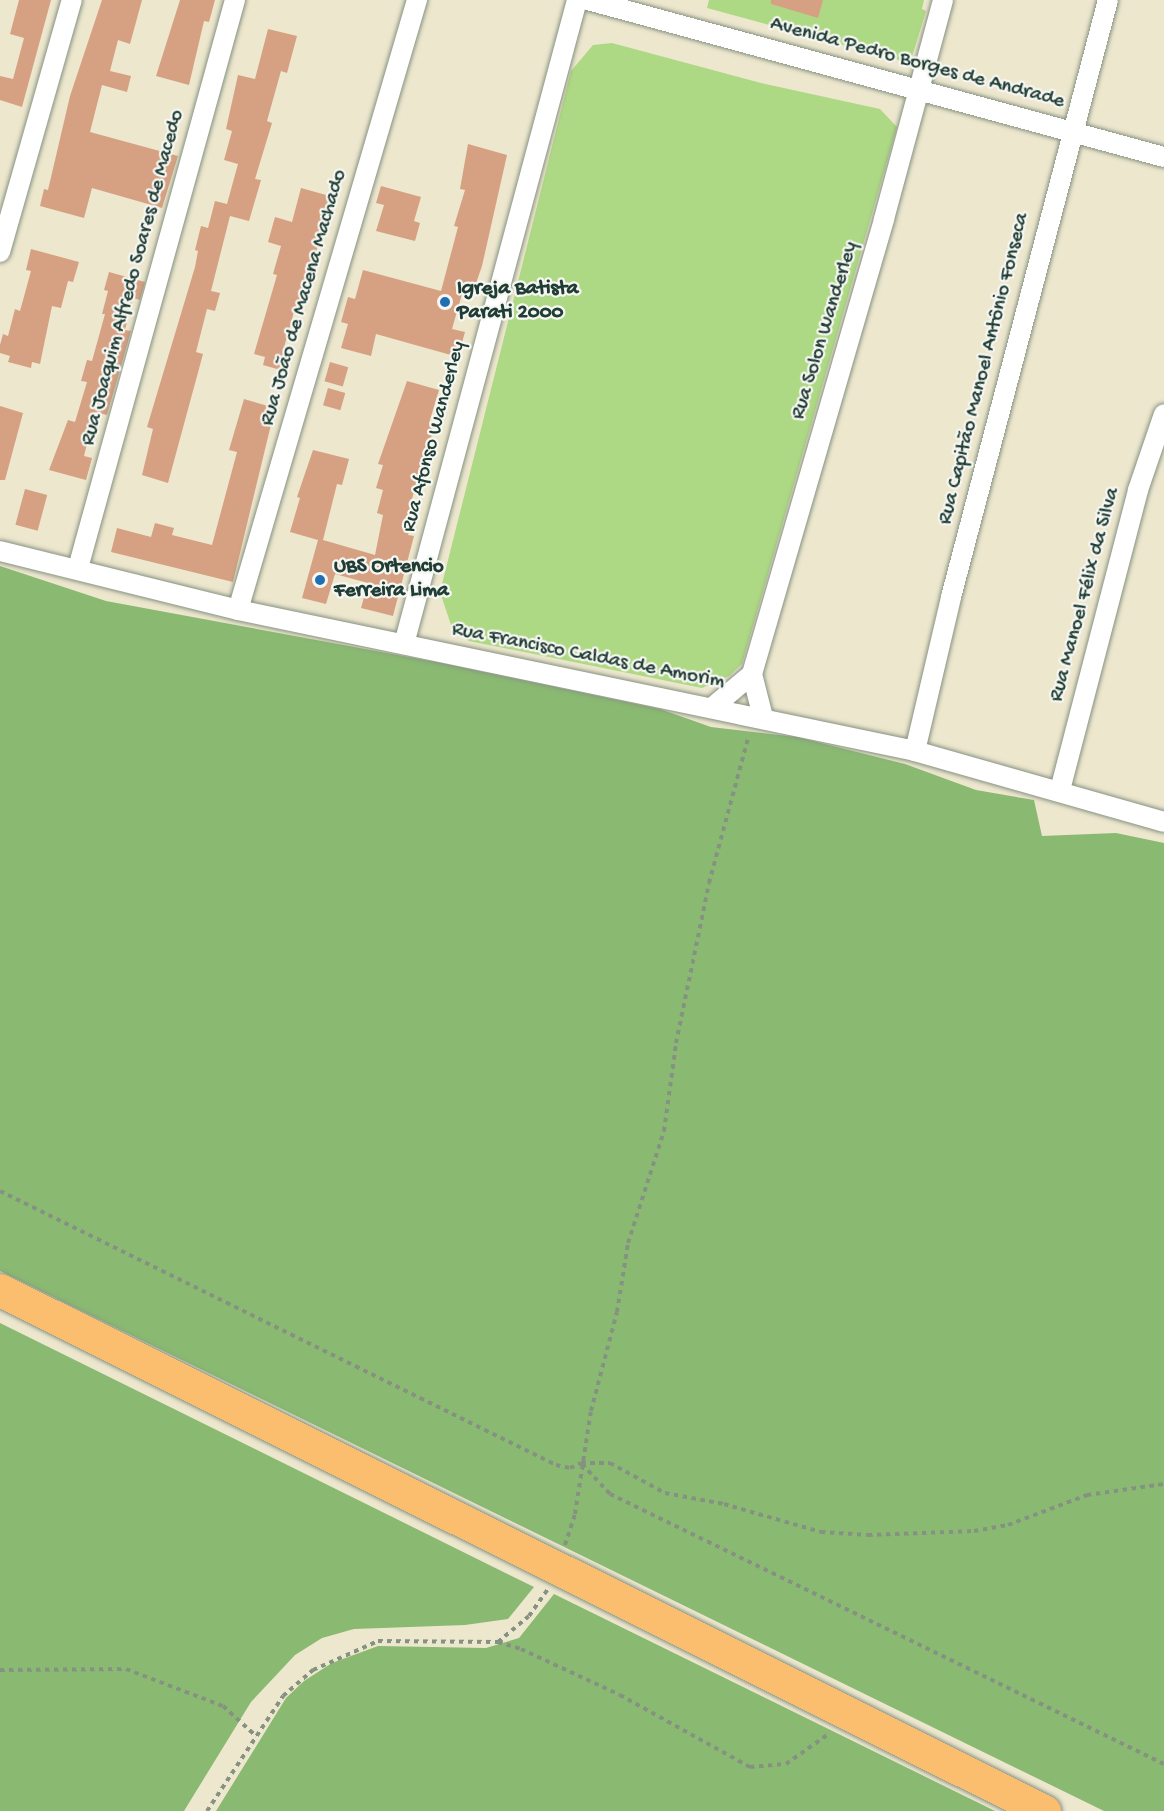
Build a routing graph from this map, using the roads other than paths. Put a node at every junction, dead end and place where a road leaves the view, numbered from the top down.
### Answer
1 (72, 0) edge
2 (235, 0) edge
3 (417, 0) edge
4 (577, 0) edge
5 (588, 0) edge
6 (943, 0) edge
7 (1108, 0) edge
8 (920, 90) junction
9 (1071, 131) junction
10 (1164, 157) edge
11 (0, 252) edge
12 (1164, 414) edge
13 (0, 551) edge
14 (78, 568) junction
15 (238, 610) junction
16 (404, 644) junction
17 (752, 674) junction
18 (713, 706) junction
19 (760, 716) junction
20 (915, 751) junction
21 (1060, 790) junction
22 (1164, 822) edge
23 (0, 1290) edge
24 (1044, 1811) edge

1 - 11 street
2 - 14 street, Rua Joaquim Alfredo Soares de Macedo
3 - 15 street, Rua João de Macena Machado
4 - 16 street, Rua Afonso Wanderley
5 - 8 street, Avenida Pedro Borges de Andrade
6 - 8 street, Rua Solon Wanderley
7 - 9 street, Rua Capitão Manoel Antônio Fonseca
8 - 9 street, Avenida Pedro Borges de Andrade
8 - 17 street, Rua Solon Wanderley
9 - 10 street, Avenida Pedro Borges de Andrade
9 - 20 street, Rua Capitão Manoel Antônio Fonseca
12 - 21 street, Rua Manoel Félix da Silva
13 - 14 street, Rua Francisco Caldas de Amorim
14 - 15 street, Rua Francisco Caldas de Amorim
15 - 16 street, Rua Francisco Caldas de Amorim
16 - 18 street, Rua Francisco Caldas de Amorim
17 - 18 street
17 - 19 street
18 - 19 street, Rua Francisco Caldas de Amorim
19 - 20 street, Rua Francisco Caldas de Amorim
20 - 21 street, Rua Francisco Caldas de Amorim
21 - 22 street, Rua Francisco Caldas de Amorim
23 - 24 highway

